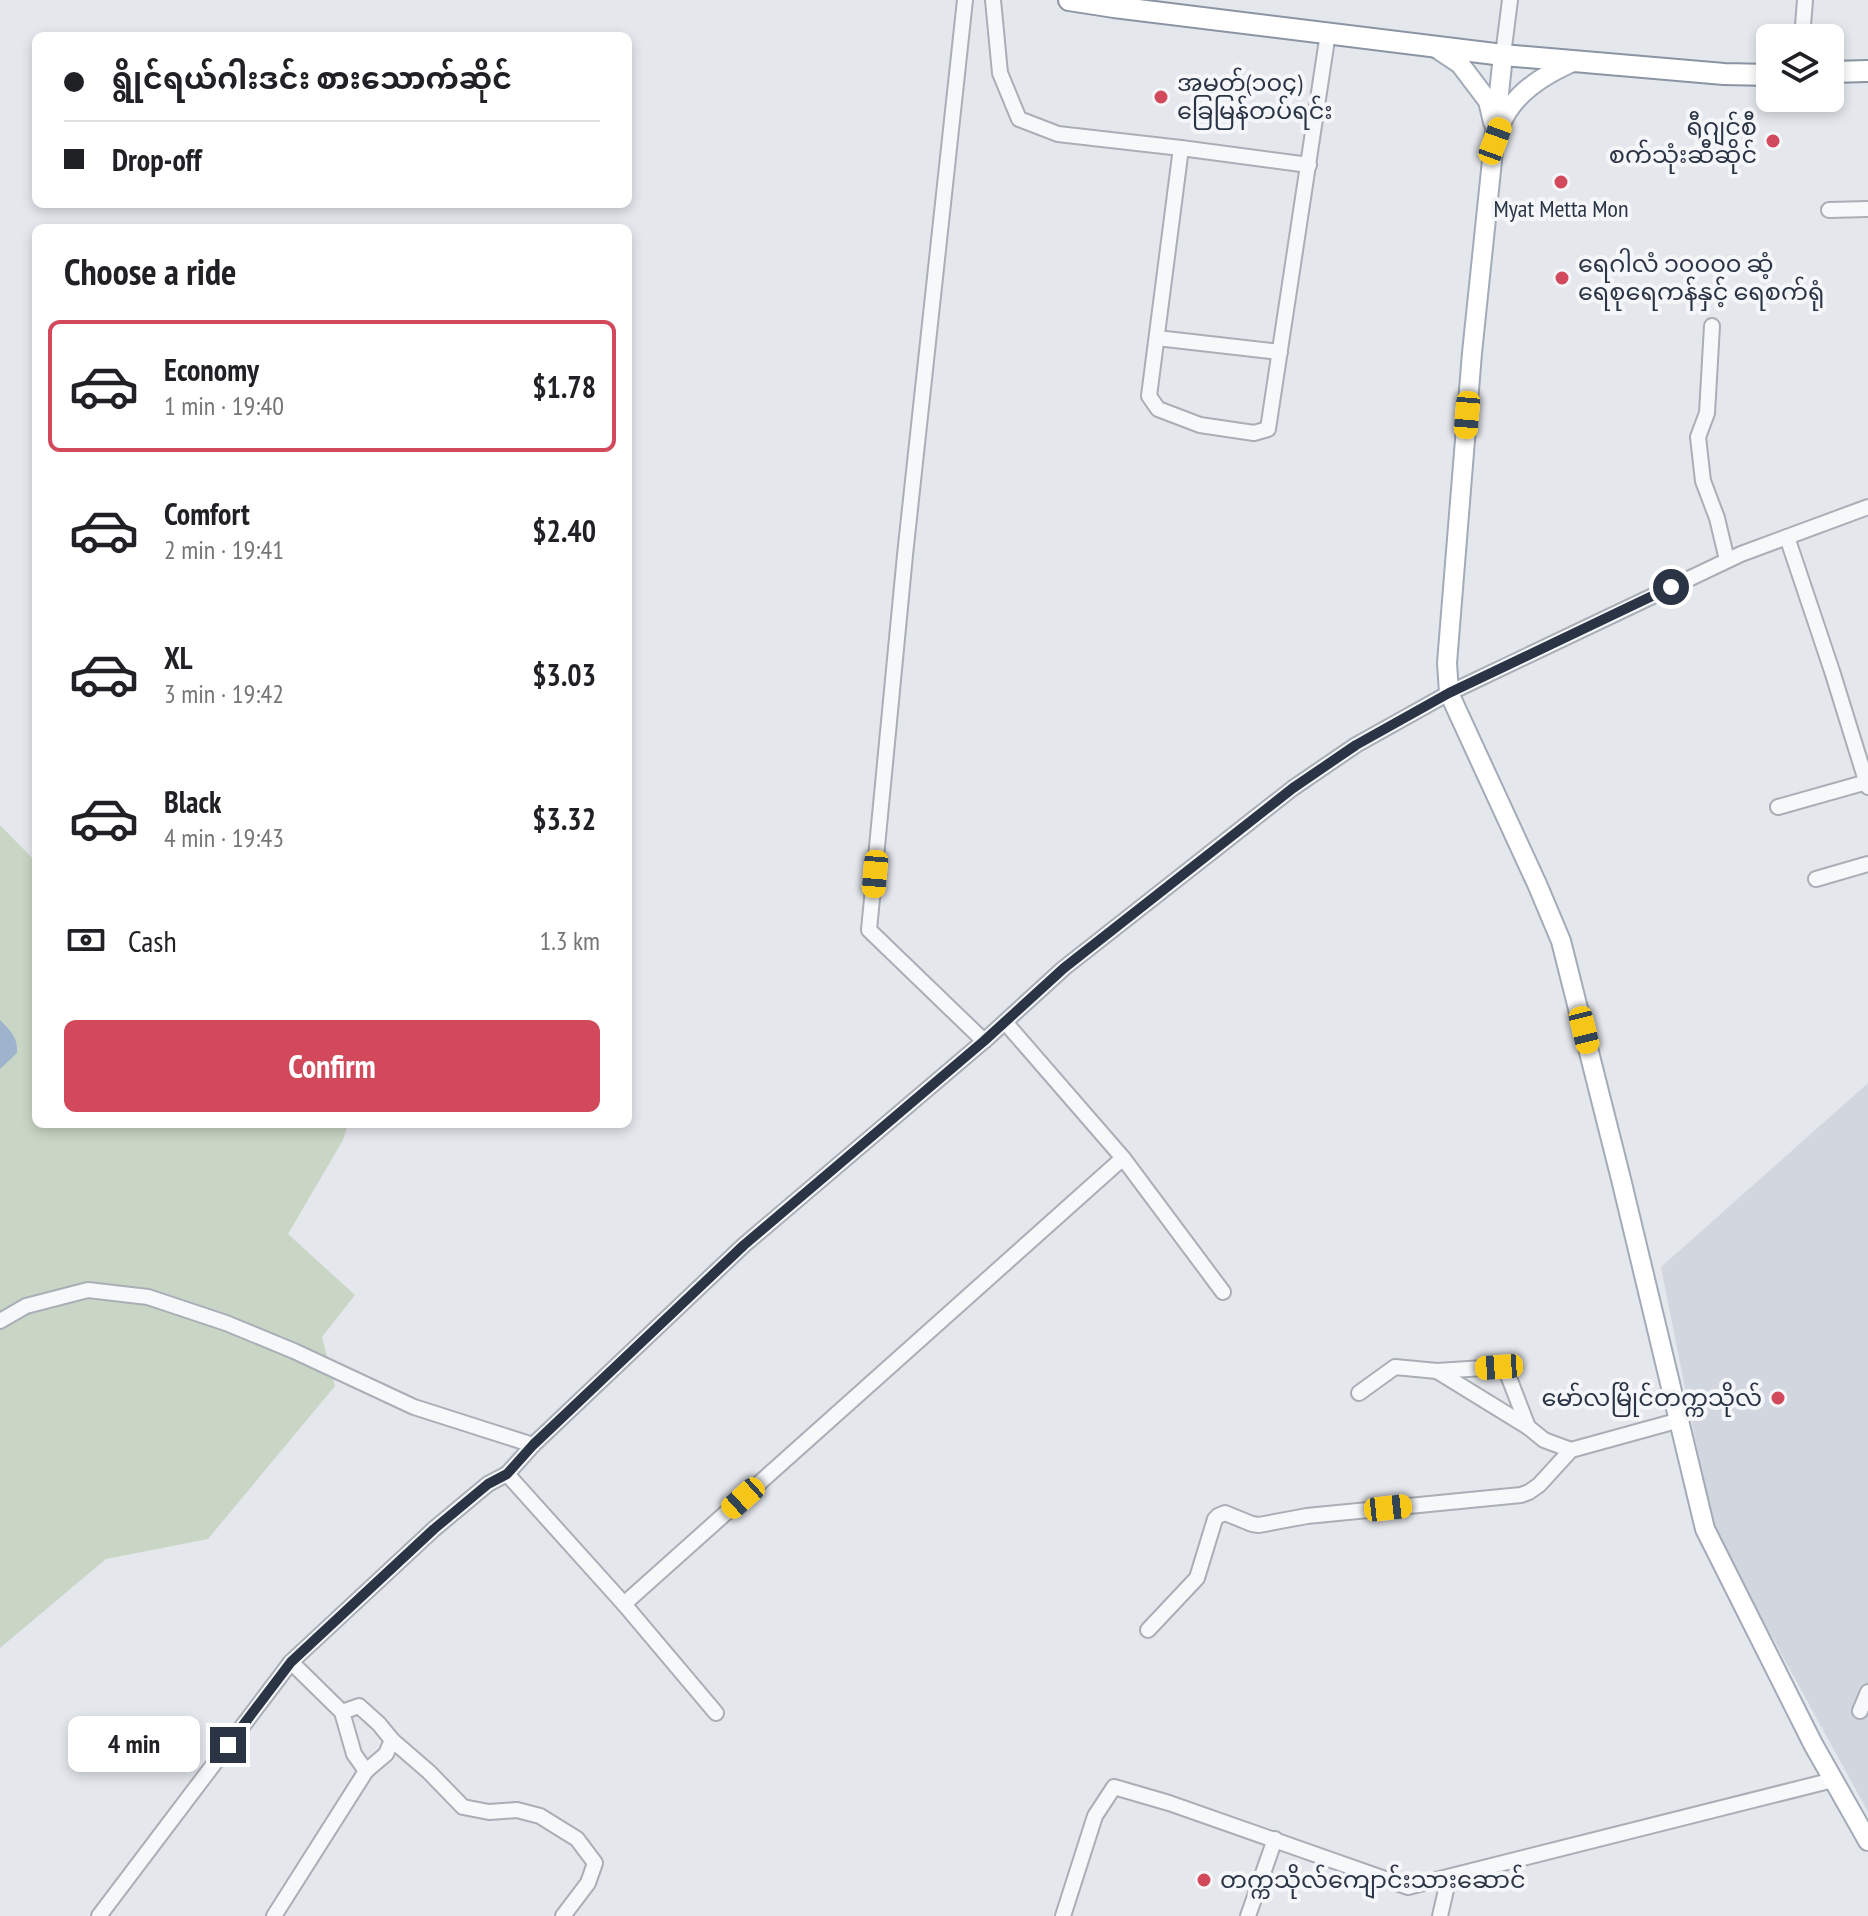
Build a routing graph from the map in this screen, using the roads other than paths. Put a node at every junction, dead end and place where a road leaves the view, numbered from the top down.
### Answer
1 (965, 0) edge
2 (993, 0) edge
3 (1069, 0) edge
4 (1510, 0) edge
5 (1805, 0) edge
6 (1803, 24) edge
7 (1328, 33) junction
8 (1433, 46) junction
9 (1503, 55) junction
10 (1573, 62) junction
11 (1868, 71) edge
12 (1844, 72) edge
13 (1756, 75) edge
14 (1495, 141) junction
15 (1181, 148) junction
16 (1309, 165) junction
17 (1868, 209) edge
18 (1829, 210) dead end
19 (1712, 326) dead end
20 (1157, 338) junction
21 (1280, 352) junction
22 (1868, 507) edge
23 (1787, 537) junction
24 (1727, 560) junction
25 (1449, 693) junction
26 (1867, 784) edge
27 (1778, 807) dead end
28 (1868, 864) edge
29 (1816, 879) dead end
30 (1005, 1022) junction
31 (984, 1041) junction
32 (1123, 1158) junction
33 (1223, 1292) dead end
34 (0, 1321) edge
35 (1437, 1371) junction
36 (1359, 1393) dead end
37 (1680, 1420) junction
38 (1528, 1427) junction
39 (533, 1445) junction
40 (1571, 1450) junction
41 (507, 1474) junction
42 (624, 1604) junction
43 (1148, 1630) dead end
44 (291, 1662) junction
45 (1868, 1692) edge
46 (1860, 1711) dead end
47 (342, 1712) junction
48 (716, 1713) dead end
49 (392, 1740) junction
50 (366, 1771) junction
51 (1833, 1780) junction
52 (1275, 1839) junction
53 (1868, 1841) edge
54 (1449, 1877) junction
55 (99, 1916) edge
56 (274, 1916) edge
57 (563, 1916) edge
58 (1063, 1916) edge
59 (1248, 1916) edge
60 (1440, 1916) edge

1 - 31 street
2 - 15 street
3 - 7 highway
4 - 9 street
5 - 6 street
7 - 8 highway
7 - 16 street
8 - 9 highway
8 - 14 main road
9 - 10 highway
9 - 14 main road
10 - 13 highway
10 - 14 main road
11 - 12 highway
14 - 25 main road
15 - 16 street
15 - 20 street
16 - 21 street
17 - 18 street
19 - 24 street
20 - 21 street
20 - 21 street
22 - 23 street
23 - 24 street
23 - 26 street
24 - 25 street
25 - 30 street
25 - 37 main road
26 - 27 street
28 - 29 street
30 - 31 street
30 - 32 street
31 - 39 street
32 - 33 street
32 - 42 street
34 - 39 street
35 - 36 street
35 - 38 street
35 - 38 street
37 - 40 street
37 - 51 main road
38 - 40 street
39 - 41 street
40 - 43 street
41 - 42 street
41 - 44 street
42 - 48 street
44 - 47 street
44 - 55 street
45 - 46 street
47 - 49 street
47 - 50 street
49 - 50 street
49 - 57 street
50 - 56 street
51 - 53 main road
51 - 54 street
52 - 54 street
52 - 58 street
52 - 59 street
54 - 60 street

